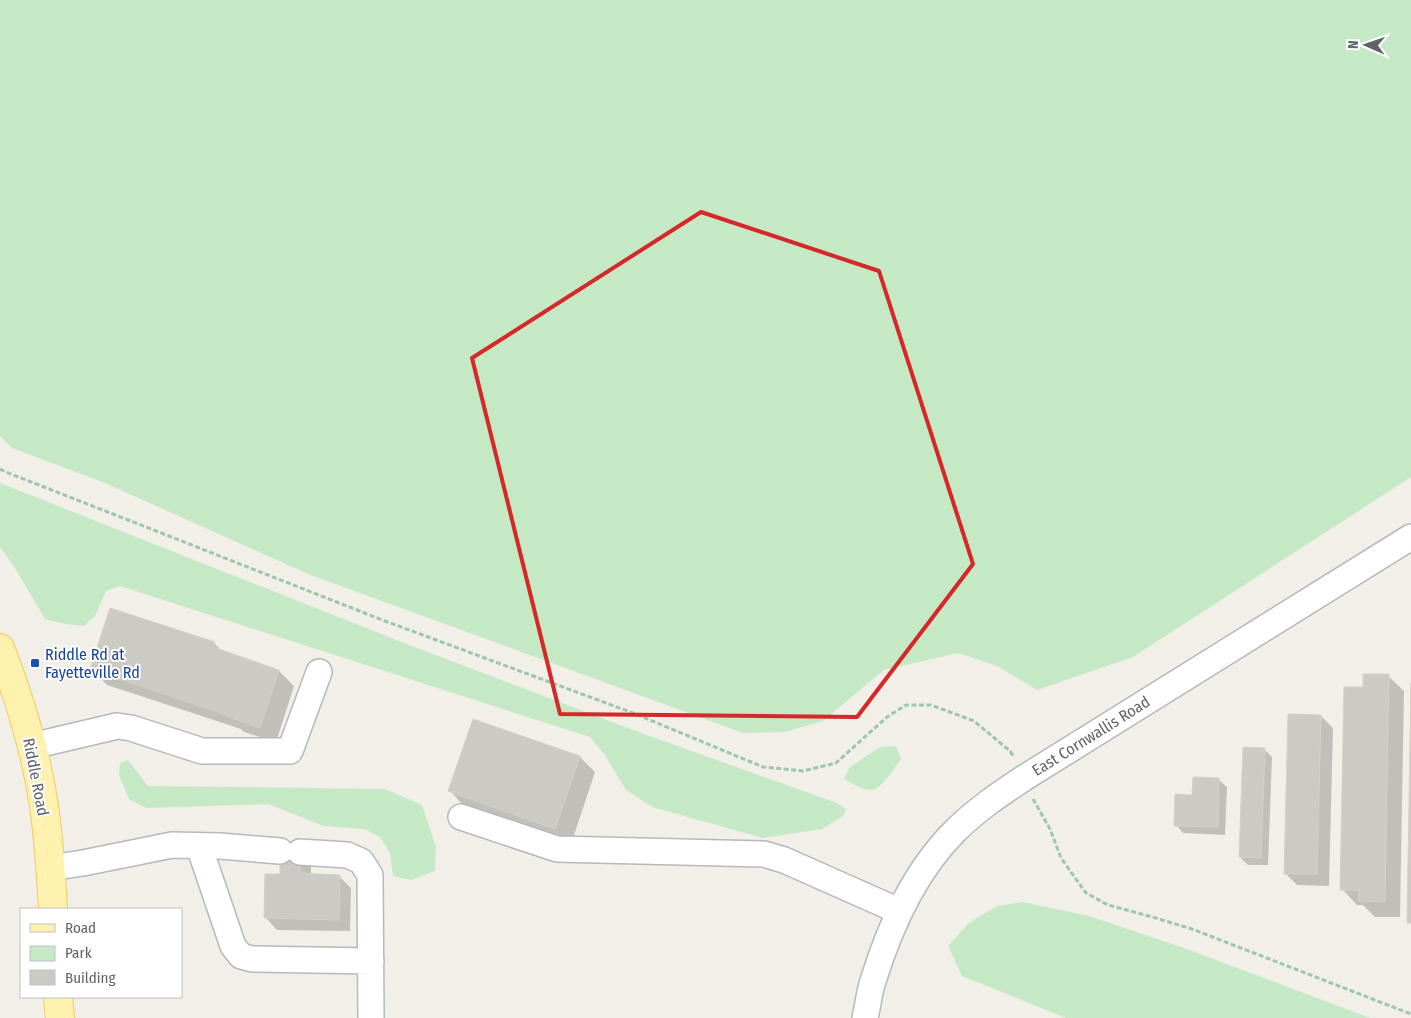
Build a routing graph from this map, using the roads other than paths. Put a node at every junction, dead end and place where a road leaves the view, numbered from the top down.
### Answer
1 (1411, 537) edge
2 (0, 648) edge
3 (319, 672) dead end
4 (32, 746) junction
5 (461, 817) dead end
6 (199, 846) junction
7 (50, 868) junction
8 (53, 908) edge
9 (899, 911) junction
10 (371, 961) junction
11 (58, 998) edge
12 (60, 1018) edge
13 (371, 1018) edge
14 (865, 1018) edge

1 - 9 street, East Cornwallis Road
2 - 4 main road, Riddle Road
3 - 4 street
4 - 7 main road, Riddle Road
5 - 9 street
6 - 7 street
6 - 10 street
6 - 10 street
7 - 8 main road, Riddle Road
9 - 14 street, East Cornwallis Road
10 - 13 street
11 - 12 main road

